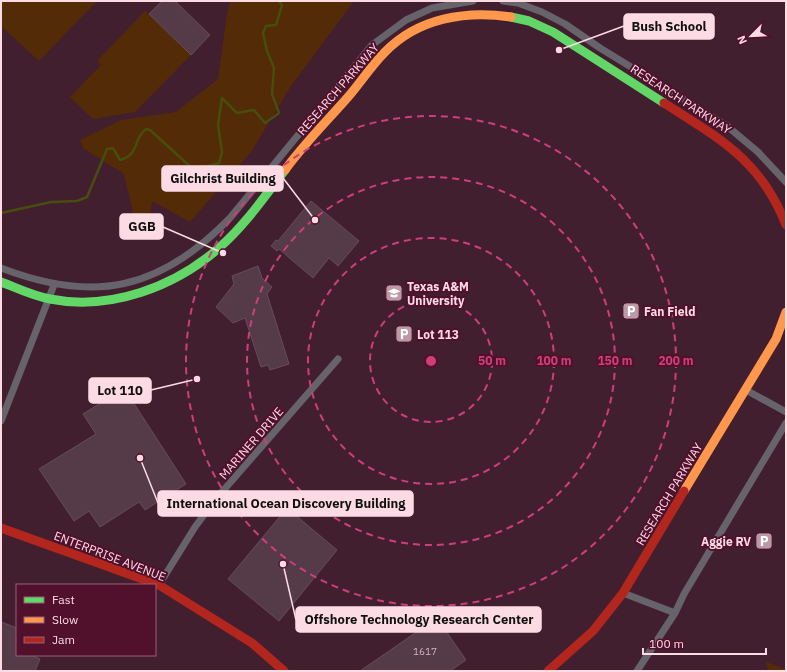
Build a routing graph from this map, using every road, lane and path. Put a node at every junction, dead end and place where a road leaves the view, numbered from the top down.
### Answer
1 (473, 1) edge
2 (504, 1) edge
3 (600, 48) junction
4 (593, 57) junction
5 (278, 157) junction
6 (288, 167) junction
7 (786, 182) edge
8 (786, 225) edge
9 (188, 256) junction
10 (195, 267) junction
11 (1, 268) edge
12 (1, 282) edge
13 (54, 285) junction
14 (49, 299) junction
15 (786, 312) edge
16 (338, 359) dead end
17 (746, 390) junction
18 (786, 412) edge
19 (1, 421) edge
20 (786, 424) edge
21 (1, 528) edge
22 (155, 584) edge
23 (158, 585) joint
24 (623, 593) junction
25 (675, 613) junction
26 (284, 671) edge
27 (548, 671) edge
28 (636, 671) edge

1 - 5 street, RESEARCH PARKWAY
2 - 3 street, RESEARCH PARKWAY
3 - 4 street
3 - 7 street, RESEARCH PARKWAY
4 - 6 street, RESEARCH PARKWAY
4 - 8 street, RESEARCH PARKWAY
5 - 6 street
5 - 9 street, RESEARCH PARKWAY
6 - 10 street, RESEARCH PARKWAY
9 - 10 street
9 - 13 street, RESEARCH PARKWAY
10 - 14 street, RESEARCH PARKWAY
11 - 13 street, RESEARCH PARKWAY
12 - 14 street, RESEARCH PARKWAY
13 - 14 street
14 - 19 street
15 - 17 street, RESEARCH PARKWAY
16 - 23 street, MARINER DRIVE
17 - 18 street
17 - 24 street, RESEARCH PARKWAY
20 - 25 street
21 - 22 street, ENTERPRISE AVENUE
23 - 26 street, ENTERPRISE AVENUE
24 - 25 street
24 - 27 street, RESEARCH PARKWAY
25 - 28 street

